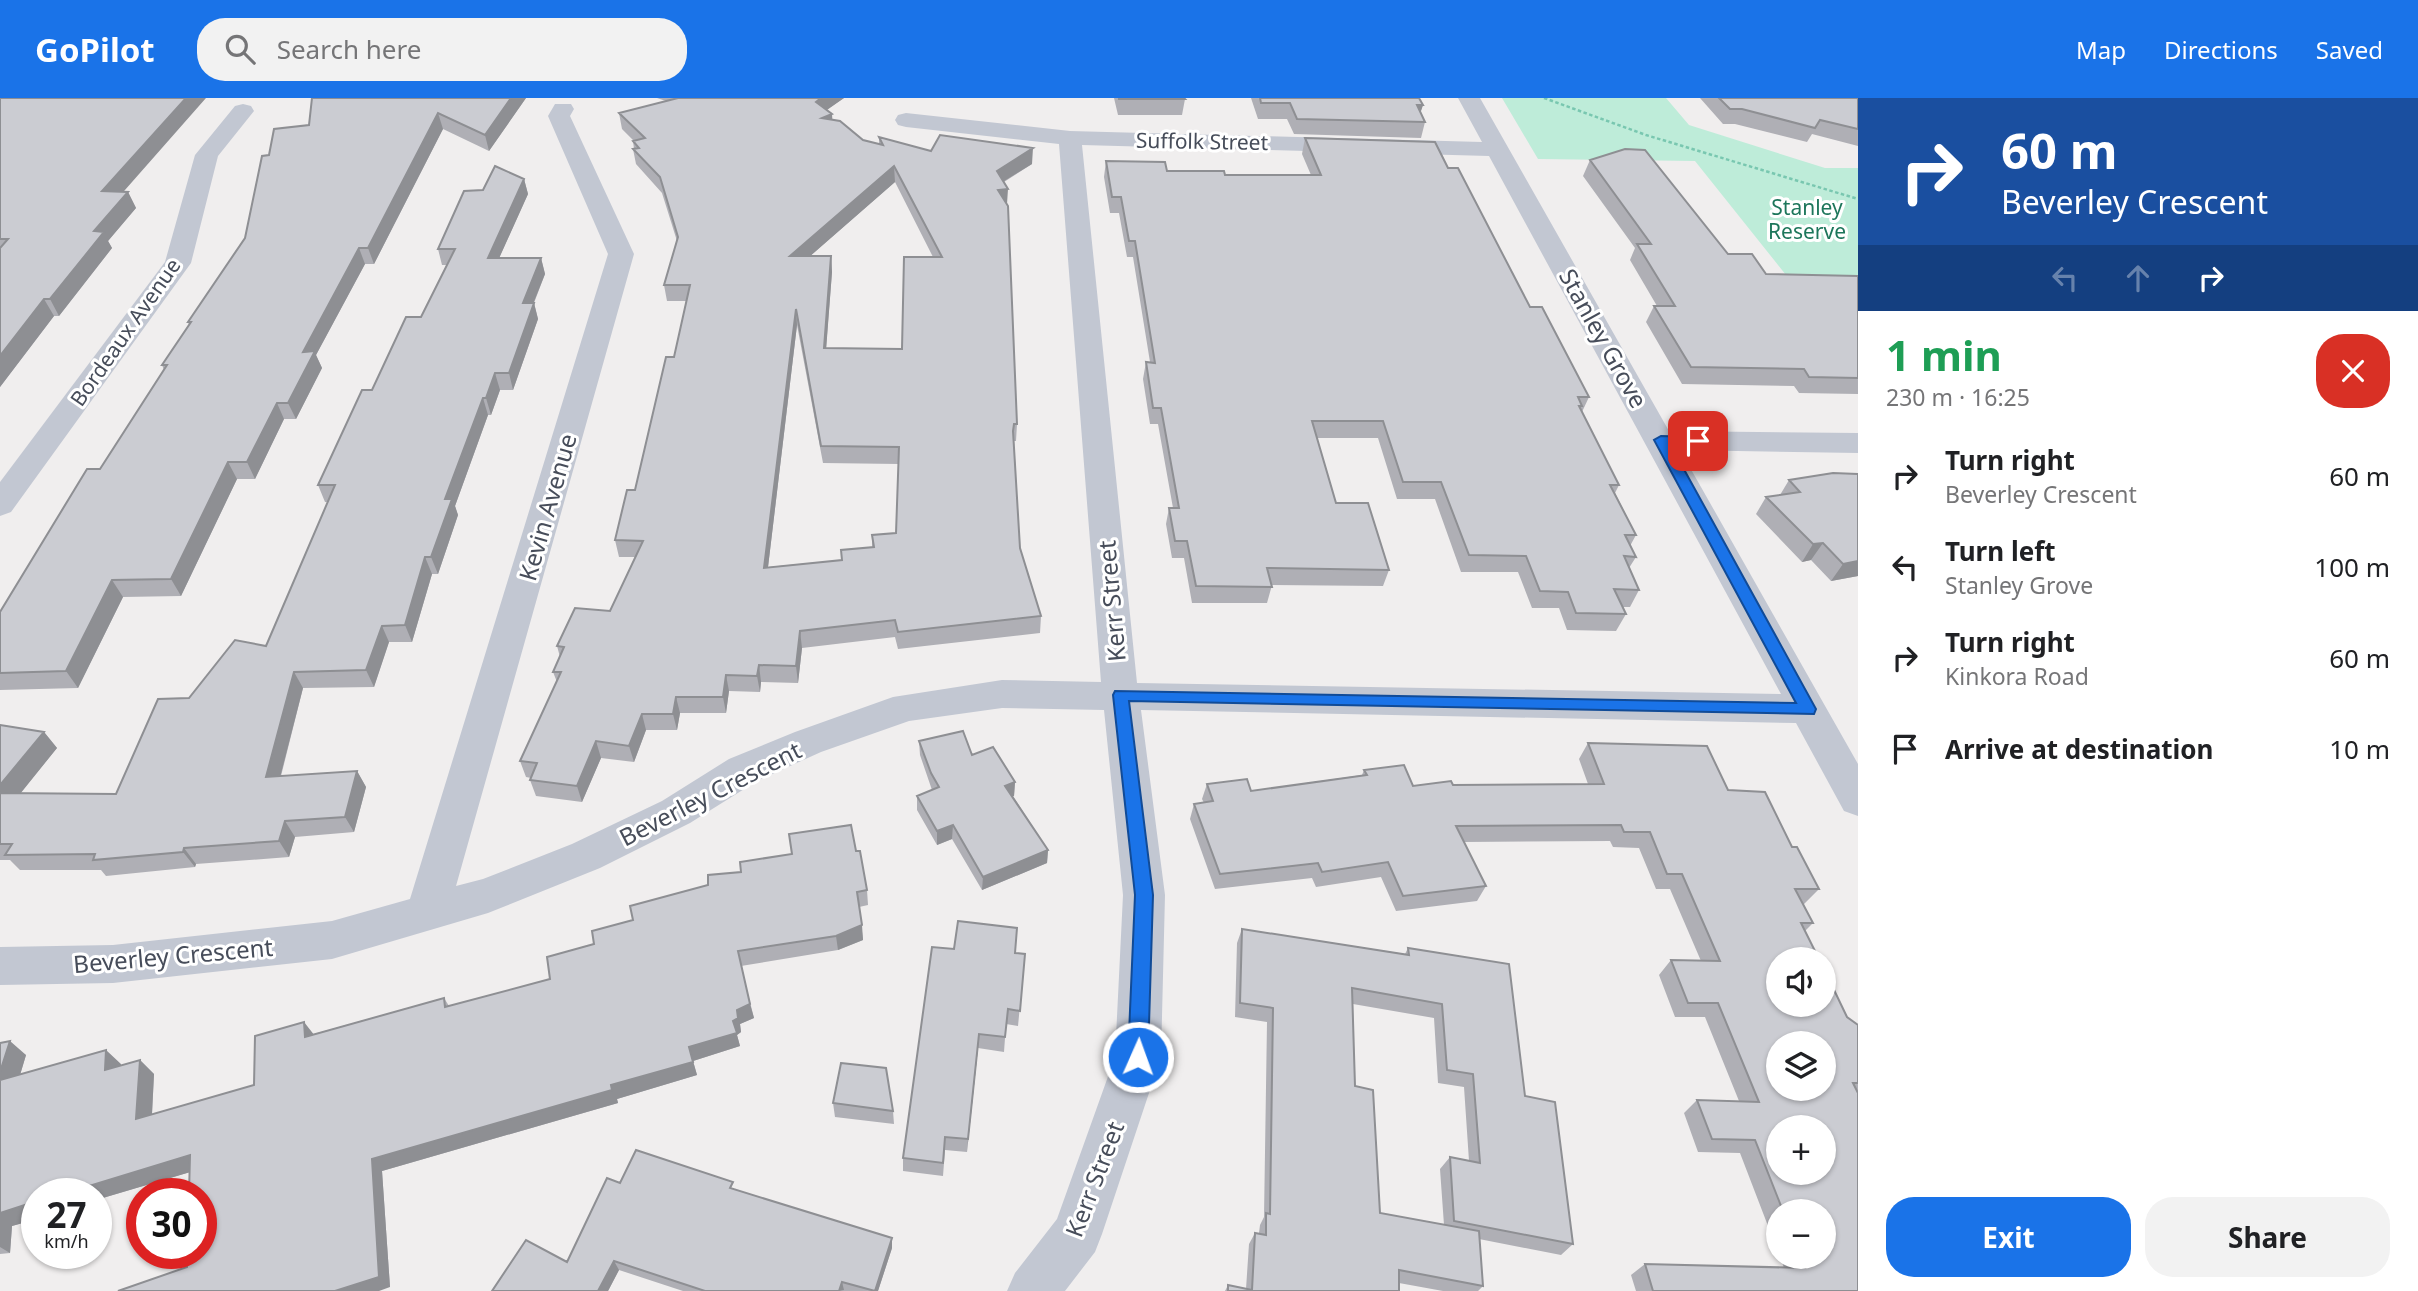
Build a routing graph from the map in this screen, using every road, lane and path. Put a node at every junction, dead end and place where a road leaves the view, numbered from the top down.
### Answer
1 (1469, 98) edge
2 (1544, 98) edge
3 (563, 109) dead end
4 (243, 111) dead end
5 (906, 120) dead end
6 (1070, 138) junction
7 (1498, 149) junction
8 (1858, 199) edge
9 (1661, 440) junction
10 (1858, 443) edge
11 (0, 505) edge
12 (1121, 695) junction
13 (1808, 709) junction
14 (1858, 800) edge
15 (427, 913) junction
16 (0, 966) edge
17 (1034, 1291) edge

1 - 7 street, Stanley Grove
2 - 8 path
3 - 15 street, Kevin Avenue
4 - 11 street, Bordeaux Avenue
5 - 6 street, Suffolk Street
6 - 7 street, Suffolk Street
6 - 12 street, Kerr Street
7 - 9 street, Stanley Grove
9 - 10 street
9 - 13 street, Stanley Grove
12 - 13 street, Beverley Crescent
12 - 15 street, Beverley Crescent
12 - 17 street, Kerr Street
13 - 14 street, Stanley Grove
15 - 16 street, Beverley Crescent

